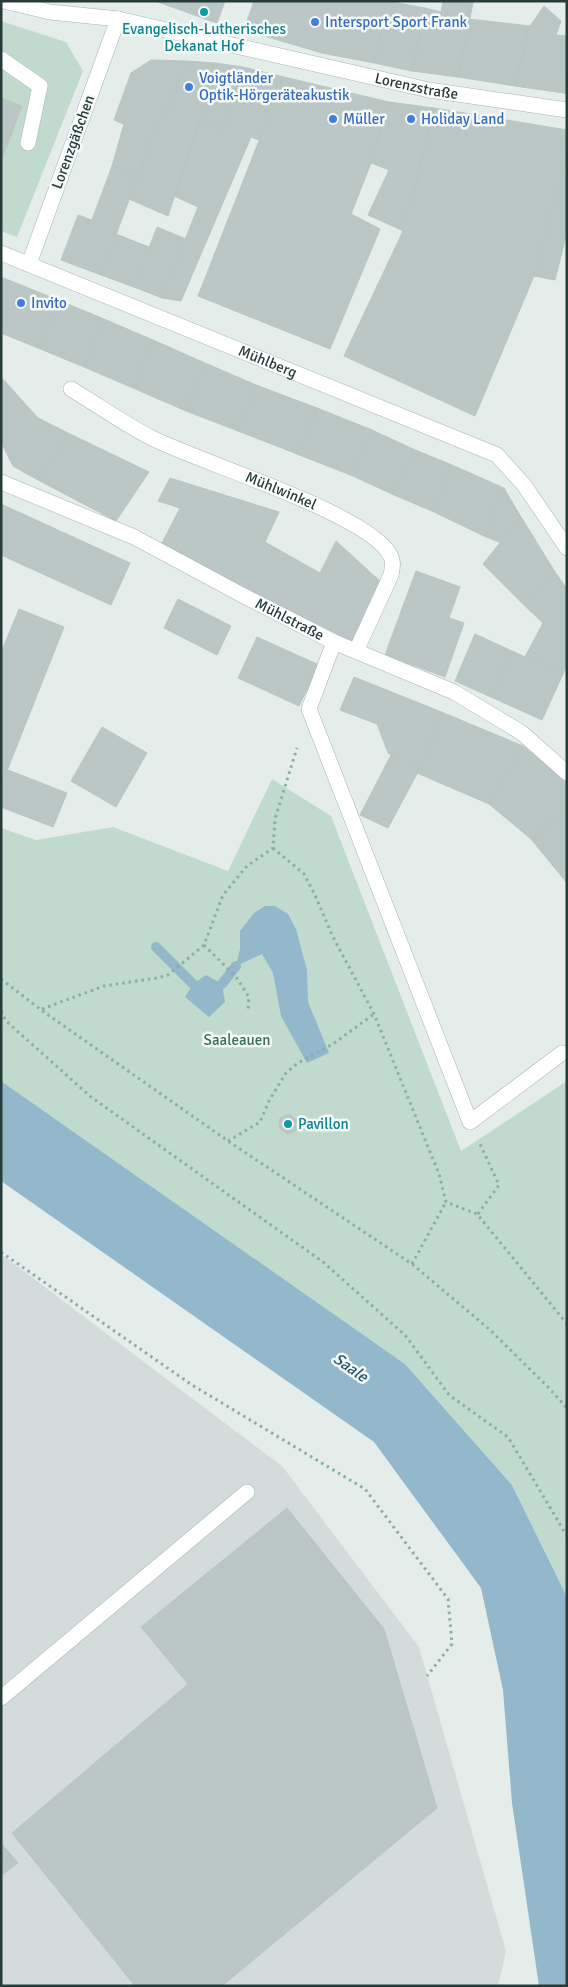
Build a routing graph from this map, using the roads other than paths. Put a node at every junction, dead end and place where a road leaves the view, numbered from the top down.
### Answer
1 (4, 1) edge
2 (52, 7) edge
3 (118, 19) junction
4 (1, 59) edge
5 (567, 110) edge
6 (28, 142) dead end
7 (1, 252) edge
8 (29, 264) junction
9 (71, 389) dead end
10 (1, 482) edge
11 (567, 548) edge
12 (334, 642) junction
13 (356, 651) junction
14 (567, 773) edge
15 (562, 1054) dead end
16 (247, 1492) dead end
17 (1, 1698) edge

1 - 2 street, Lorenzstraße
2 - 3 street, Lorenzstraße
3 - 5 street, Lorenzstraße
3 - 8 street, Lorenzgäßchen
4 - 6 street
7 - 8 street, Mühlberg
8 - 11 street, Mühlberg
9 - 13 street, Mühlwinkel
10 - 12 street, Mühlstraße
12 - 13 street, Mühlstraße
12 - 15 street
13 - 14 street, Mühlstraße
16 - 17 street

